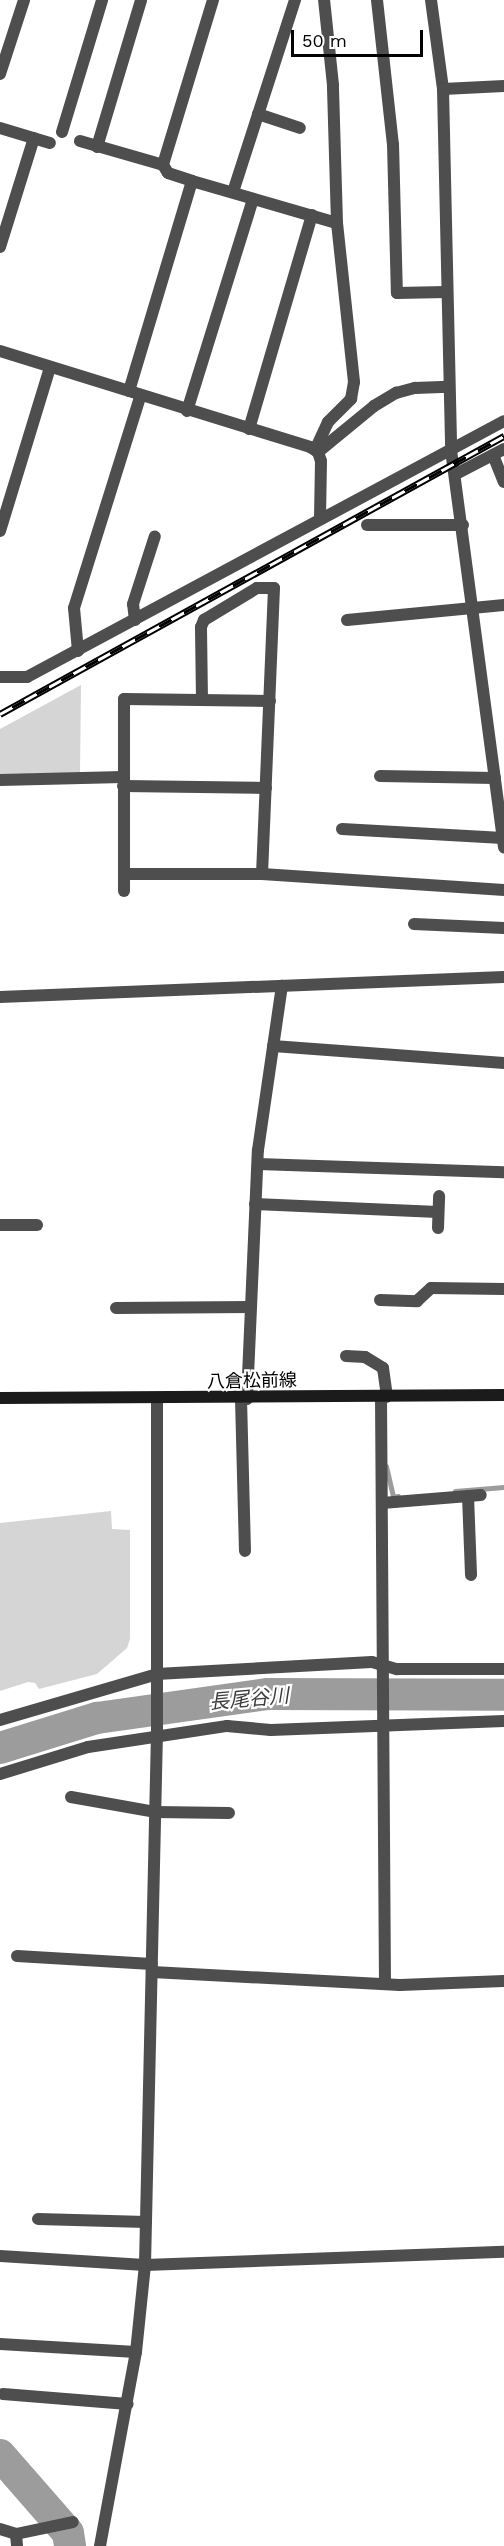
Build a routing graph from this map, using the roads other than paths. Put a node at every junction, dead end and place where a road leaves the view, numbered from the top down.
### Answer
1 (24, 0) edge
2 (102, 0) edge
3 (141, 0) edge
4 (213, 0) edge
5 (295, 0) edge
6 (324, 0) edge
7 (377, 0) edge
8 (432, 0) edge
9 (0, 74) edge
10 (504, 86) edge
11 (443, 89) junction
12 (258, 114) junction
13 (0, 128) edge
14 (300, 128) dead end
15 (62, 132) dead end
16 (34, 138) junction
17 (80, 141) dead end
18 (50, 143) dead end
19 (97, 147) junction
20 (163, 165) junction
21 (192, 181) junction
22 (233, 192) junction
23 (253, 199) junction
24 (312, 215) junction
25 (337, 223) junction
26 (0, 247) edge
27 (446, 292) junction
28 (0, 351) edge
29 (50, 367) junction
30 (448, 387) junction
31 (135, 394) junction
32 (187, 411) junction
33 (504, 421) edge
34 (249, 429) junction
35 (451, 450) junction
36 (317, 451) junction
37 (498, 452) edge
38 (456, 474) junction
39 (504, 482) edge
40 (320, 519) junction
41 (367, 525) dead end
42 (463, 525) junction
43 (0, 531) edge
44 (155, 537) dead end
45 (504, 605) edge
46 (473, 609) junction
47 (135, 620) junction
48 (347, 620) dead end
49 (78, 651) junction
50 (0, 677) edge
51 (202, 700) junction
52 (270, 701) junction
53 (380, 776) dead end
54 (495, 778) junction
55 (0, 780) edge
56 (123, 782) junction
57 (266, 788) junction
58 (502, 810) edge
59 (342, 829) dead end
60 (503, 843) edge
61 (124, 874) junction
62 (262, 874) junction
63 (504, 890) edge
64 (124, 891) dead end
65 (414, 924) dead end
66 (504, 928) edge
67 (504, 976) edge
68 (282, 986) junction
69 (0, 997) edge
70 (273, 1046) junction
71 (504, 1063) edge
72 (258, 1164) junction
73 (504, 1172) edge
74 (439, 1196) dead end
75 (255, 1204) junction
76 (438, 1212) junction
77 (0, 1225) edge
78 (37, 1225) dead end
79 (438, 1228) dead end
80 (504, 1289) edge
81 (380, 1300) dead end
82 (250, 1307) junction
83 (116, 1308) dead end
84 (346, 1356) dead end
85 (504, 1395) edge
86 (384, 1397) junction
87 (0, 1398) edge
88 (157, 1399) junction
89 (244, 1399) junction
90 (481, 1495) dead end
91 (468, 1496) junction
92 (382, 1503) junction
93 (245, 1551) dead end
94 (471, 1575) dead end
95 (383, 1667) junction
96 (504, 1669) edge
97 (157, 1677) junction
98 (382, 1718) junction
99 (0, 1720) edge
100 (504, 1721) edge
101 (157, 1736) junction
102 (0, 1774) edge
103 (70, 1797) dead end
104 (155, 1812) junction
105 (229, 1813) dead end
106 (16, 1956) dead end
107 (152, 1968) junction
108 (504, 1981) edge
109 (385, 1983) junction
110 (38, 2219) dead end
111 (146, 2222) junction
112 (504, 2252) edge
113 (0, 2256) edge
114 (145, 2265) junction
115 (0, 2344) edge
116 (136, 2352) junction
117 (3, 2394) dead end
118 (128, 2404) junction
119 (70, 2522) dead end
120 (0, 2529) edge
121 (16, 2540) edge
122 (100, 2546) edge

1 - 9 street
2 - 15 street
3 - 19 street
4 - 20 street
5 - 12 street
6 - 25 street
7 - 27 street
8 - 11 street
10 - 11 street
11 - 27 street
12 - 14 street
12 - 22 street
13 - 16 street
16 - 18 street
16 - 26 street
17 - 19 street
19 - 20 street
20 - 21 street
21 - 22 street
21 - 31 street
22 - 23 street
23 - 24 street
23 - 32 street
24 - 25 street
24 - 34 street
25 - 36 street
27 - 30 street
28 - 29 street
29 - 31 street
29 - 43 street
30 - 35 street
30 - 36 street
31 - 32 street
31 - 49 street
32 - 34 street
33 - 35 street
34 - 36 street
35 - 38 street
35 - 40 street
36 - 40 street
37 - 38 street
37 - 39 street
38 - 42 street
40 - 47 street
41 - 42 street
42 - 46 street
44 - 47 street
45 - 46 street
46 - 48 street
46 - 54 street
47 - 49 street
49 - 50 street
51 - 52 street
51 - 52 street
51 - 56 street
52 - 57 street
53 - 54 street
54 - 58 street
55 - 56 street
56 - 57 street
56 - 61 street
57 - 62 street
58 - 60 street
59 - 60 street
61 - 62 street
61 - 64 street
62 - 63 street
65 - 66 street
67 - 68 street
68 - 69 street
68 - 70 street
70 - 71 street
70 - 72 street
72 - 73 street
72 - 75 street
74 - 76 street
75 - 76 street
75 - 82 street
76 - 79 street
77 - 78 street
80 - 81 street
82 - 83 street
82 - 89 street
84 - 86 street
85 - 86 main road, 八倉松前線
86 - 89 main road, 八倉松前線
86 - 92 street
87 - 88 main road, 八倉松前線
88 - 89 main road, 八倉松前線
88 - 97 street
89 - 93 street
90 - 91 street
91 - 92 street
91 - 94 street
92 - 95 street
95 - 96 street
95 - 97 street
95 - 98 street
97 - 99 street
97 - 101 street
98 - 100 street
98 - 101 street
98 - 109 street
101 - 102 street
101 - 104 street
103 - 104 street
104 - 105 street
104 - 107 street
106 - 107 street
107 - 109 street
107 - 111 street
108 - 109 street
110 - 111 street
111 - 114 street
112 - 114 street
113 - 114 street
114 - 116 street
115 - 116 street
116 - 118 street
117 - 118 street
118 - 122 street
119 - 121 street
120 - 121 street

